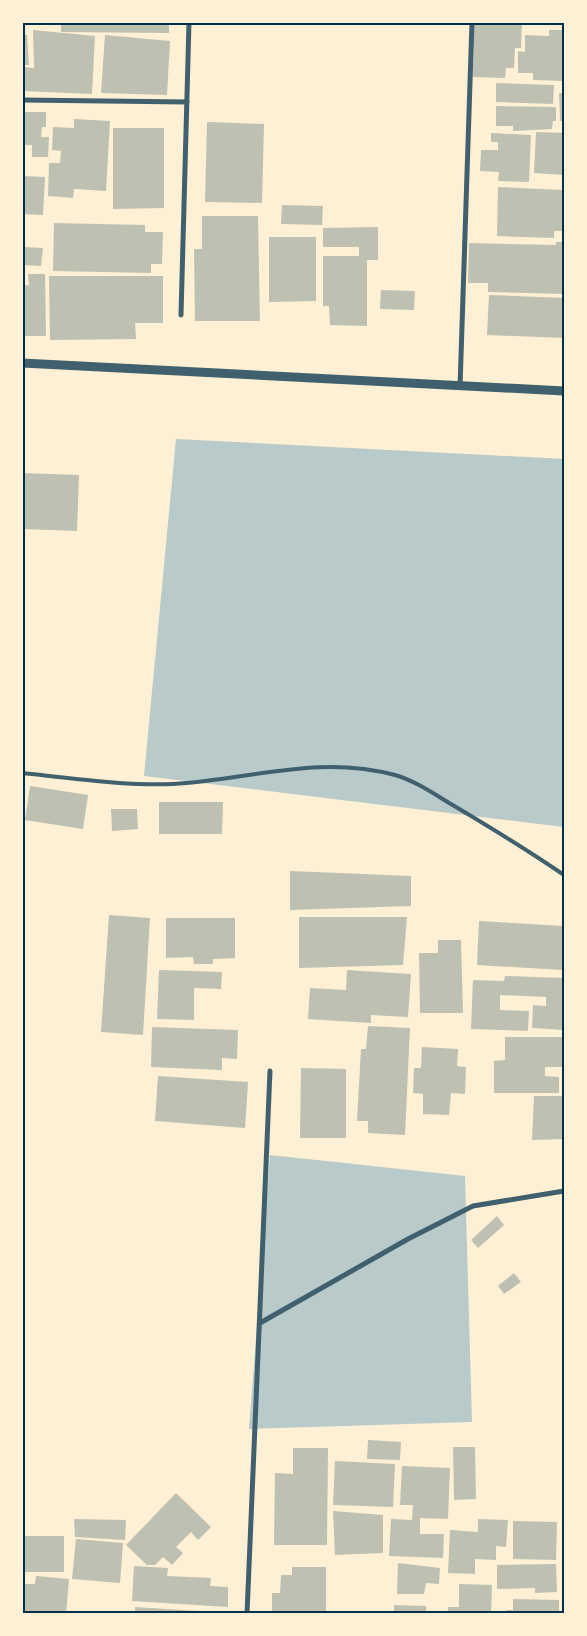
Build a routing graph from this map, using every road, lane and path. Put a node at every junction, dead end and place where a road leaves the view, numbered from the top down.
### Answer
1 (189, 22) edge
2 (472, 22) edge
3 (22, 100) edge
4 (187, 102) junction
5 (181, 315) dead end
6 (22, 363) edge
7 (460, 387) junction
8 (564, 391) edge
9 (22, 773) edge
10 (564, 875) edge
11 (270, 1071) dead end
12 (564, 1190) edge
13 (260, 1323) junction
14 (247, 1614) edge

1 - 4 street
2 - 7 street
3 - 4 street
4 - 5 street
6 - 7 street
7 - 8 street
9 - 10 lane
11 - 13 street
12 - 13 street
13 - 14 street

